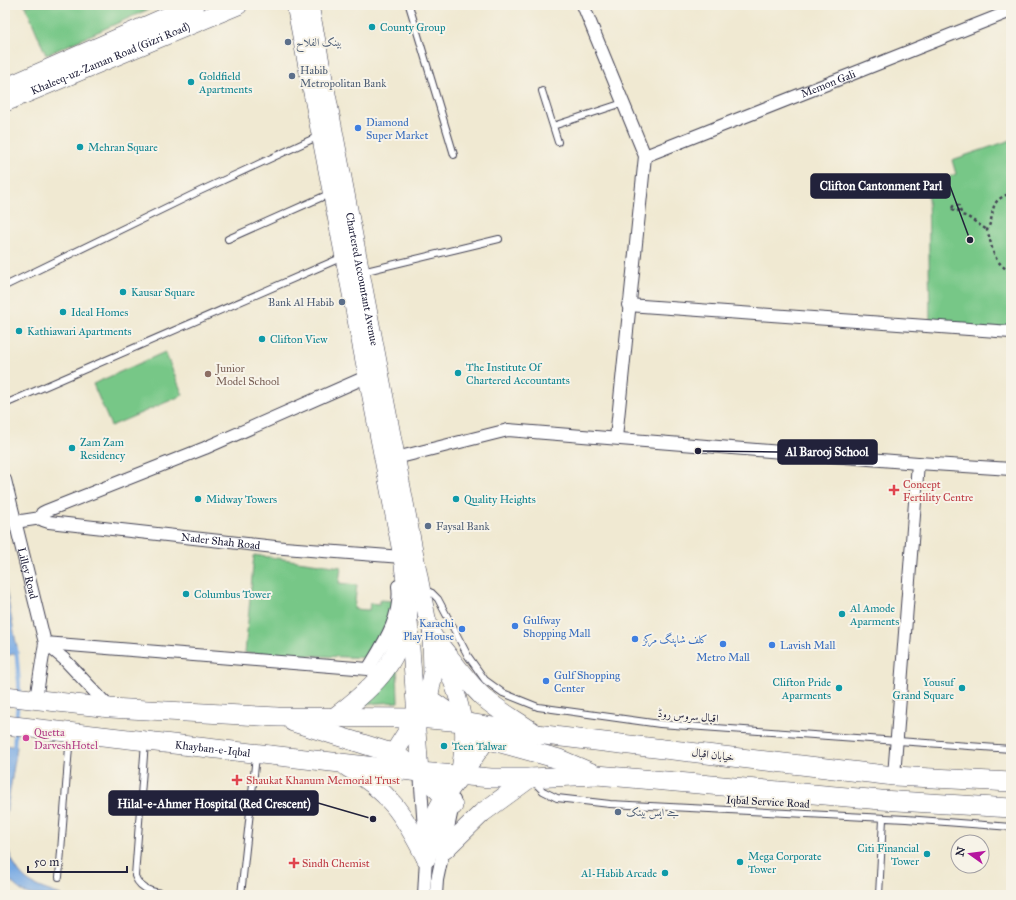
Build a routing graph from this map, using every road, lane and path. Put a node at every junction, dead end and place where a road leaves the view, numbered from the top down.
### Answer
1 (194, 5) edge
2 (238, 5) edge
3 (295, 5) edge
4 (310, 5) edge
5 (409, 5) edge
6 (583, 5) edge
7 (1011, 11) edge
8 (5, 88) edge
9 (542, 91) dead end
10 (5, 102) edge
11 (623, 103) junction
12 (553, 126) junction
13 (320, 135) junction
14 (558, 142) dead end
15 (454, 155) dead end
16 (645, 156) junction
17 (332, 193) junction
18 (1011, 193) edge
19 (960, 210) dead end
20 (987, 230) junction
21 (228, 238) dead end
22 (499, 239) dead end
23 (344, 257) junction
24 (1010, 270) edge
25 (361, 273) junction
26 (1011, 277) edge
27 (5, 286) edge
28 (628, 305) junction
29 (1011, 332) edge
30 (366, 377) junction
31 (5, 404) edge
32 (616, 438) junction
33 (396, 458) junction
34 (918, 463) junction
35 (1011, 469) edge
36 (6, 485) edge
37 (41, 518) junction
38 (15, 522) junction
39 (404, 556) junction
40 (421, 588) junction
41 (408, 607) junction
42 (432, 636) junction
43 (45, 643) junction
44 (377, 670) junction
45 (422, 694) junction
46 (5, 696) edge
47 (36, 699) junction
48 (110, 708) junction
49 (336, 716) junction
50 (278, 717) junction
51 (417, 718) junction
52 (463, 722) junction
53 (5, 725) edge
54 (70, 733) junction
55 (491, 734) junction
56 (536, 734) junction
57 (145, 741) junction
58 (896, 741) junction
59 (1011, 750) edge
60 (256, 754) junction
61 (389, 761) junction
62 (341, 764) junction
63 (420, 772) junction
64 (460, 775) junction
65 (597, 775) junction
66 (894, 776) junction
67 (530, 778) junction
68 (1011, 782) edge
69 (449, 801) junction
70 (1011, 808) edge
71 (883, 819) junction
72 (1011, 827) edge
73 (444, 850) junction
74 (426, 858) junction
75 (59, 877) dead end
76 (185, 895) edge
77 (241, 895) edge
78 (424, 895) edge
79 (436, 895) edge
80 (879, 895) edge

1 - 8 main road, Khaleeq-uz-Zaman Road (Gizri Road)
2 - 10 main road, Khaleeq-uz-Zaman Road (Gizri Road)
3 - 13 street, Chartered Accountant Avenue
4 - 25 street, Chartered Accountant Avenue
5 - 15 lane
6 - 11 street
7 - 16 street, Memon Gali
9 - 12 lane
11 - 12 lane
11 - 16 street
12 - 14 lane
13 - 17 street, Chartered Accountant Avenue
13 - 27 lane
16 - 28 street
17 - 21 lane
17 - 23 street, Chartered Accountant Avenue
18 - 20 path
19 - 20 path
20 - 24 path
22 - 25 lane
23 - 30 street, Chartered Accountant Avenue
23 - 31 lane
24 - 26 path
25 - 33 street, Chartered Accountant Avenue
28 - 29 street
28 - 32 street
30 - 37 street
30 - 39 street, Chartered Accountant Avenue
32 - 33 street
32 - 34 street
33 - 39 street, Chartered Accountant Avenue
34 - 35 street
34 - 58 street
36 - 38 street, Lilley Road
37 - 38 street
37 - 39 street, Nader Shah Road
38 - 43 street, Lilley Road
39 - 40 street
39 - 41 street
39 - 44 street
40 - 42 street
40 - 58 lane, اقبال سروس روڈ
41 - 44 main road
41 - 45 street
42 - 45 main road
42 - 52 street
42 - 56 main road
43 - 44 street
43 - 47 street, Lilley Road
43 - 48 street
44 - 49 main road
45 - 51 main road
45 - 52 main road
46 - 47 main road
47 - 48 main road
48 - 50 main road
49 - 50 main road
49 - 51 main road
50 - 61 main road
51 - 52 main road, خیابان اقبال
51 - 61 main road
51 - 63 street
52 - 55 main road, خیابان اقبال
52 - 64 street
53 - 54 main road, Khayban-e-Iqbal
54 - 57 main road, Khayban-e-Iqbal
54 - 75 lane
55 - 56 main road, خیابان اقبال
55 - 64 main road
55 - 65 main road
56 - 66 main road, خیابان اقبال
57 - 60 main road, Khayban-e-Iqbal
57 - 76 lane
58 - 59 lane, اقبال سروس روڈ
58 - 66 street
60 - 62 main road, Khayban-e-Iqbal
60 - 77 lane
61 - 62 main road, Khayban-e-Iqbal
61 - 63 main road, Khayban-e-Iqbal
62 - 74 main road
63 - 64 main road, Khayban-e-Iqbal
63 - 69 main road
63 - 74 street
64 - 67 main road
64 - 69 main road
65 - 67 main road
65 - 70 main road
66 - 68 main road, خیابان اقبال
67 - 71 lane, Iqbal Service Road
67 - 73 main road
69 - 73 street
69 - 74 main road
71 - 72 lane, Iqbal Service Road
71 - 80 lane
73 - 79 street
74 - 78 street

